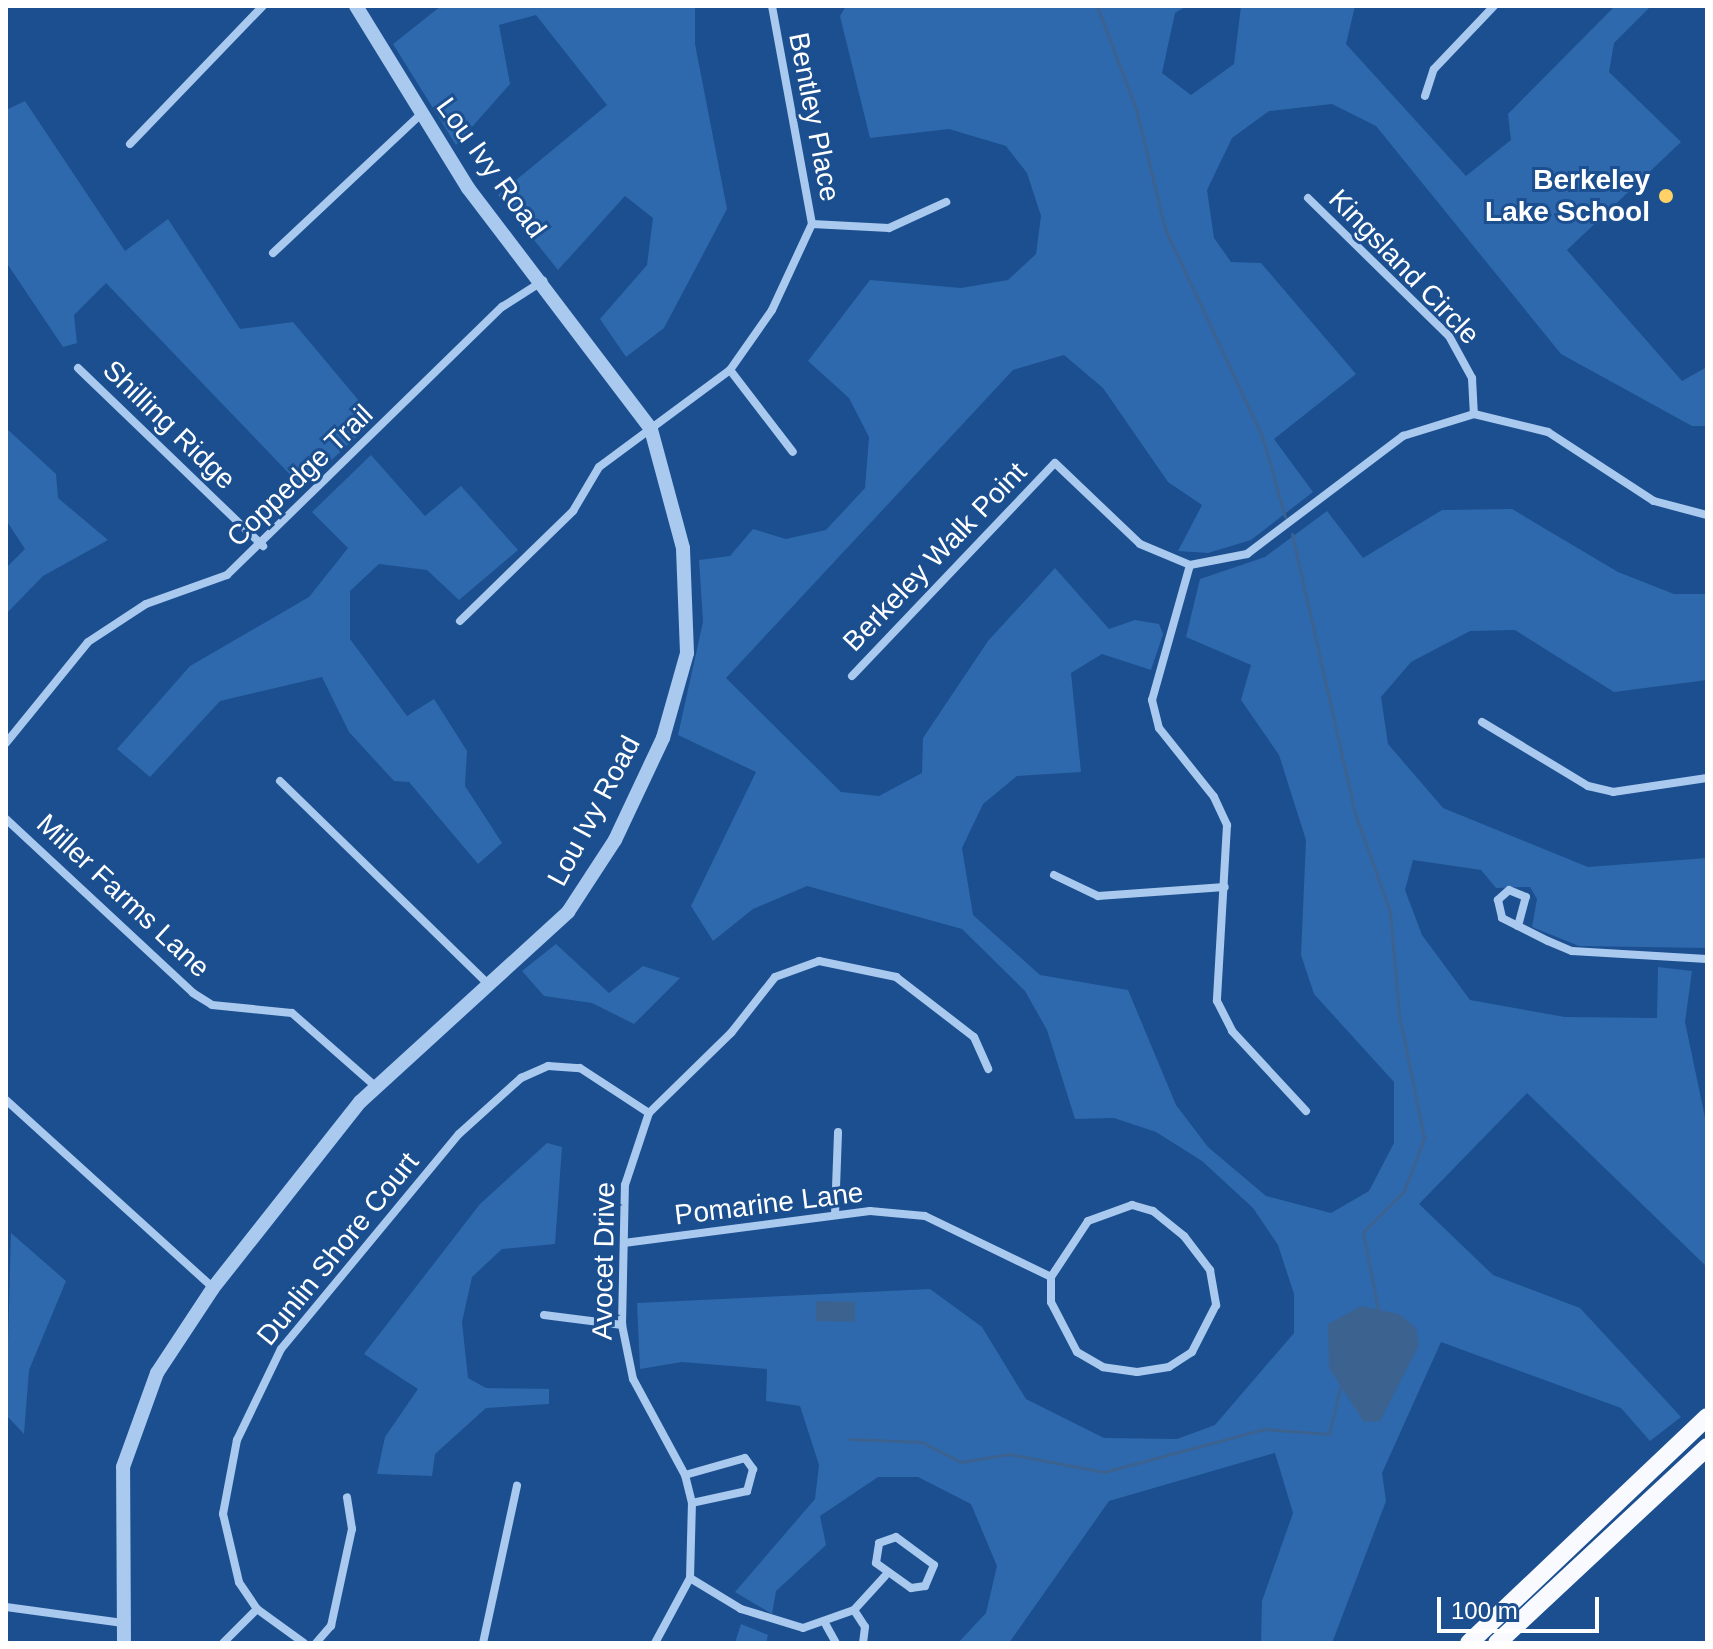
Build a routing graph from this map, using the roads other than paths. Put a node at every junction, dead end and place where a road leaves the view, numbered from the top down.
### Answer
1 (263, 6) edge
2 (356, 6) edge
3 (772, 6) edge
4 (1494, 6) edge
5 (1425, 96) dead end
6 (419, 116) junction
7 (130, 144) dead end
8 (1308, 198) dead end
9 (946, 202) dead end
10 (812, 224) junction
11 (273, 253) dead end
12 (544, 281) junction
13 (78, 368) dead end
14 (730, 370) junction
15 (1474, 414) junction
16 (651, 429) junction
17 (793, 452) dead end
18 (1707, 515) edge
19 (263, 546) junction
20 (1190, 565) junction
21 (460, 621) dead end
22 (852, 676) dead end
23 (1482, 722) dead end
24 (6, 743) edge
25 (1707, 778) edge
26 (280, 781) dead end
27 (6, 819) edge
28 (1054, 875) dead end
29 (1225, 887) junction
30 (1518, 926) junction
31 (1707, 959) edge
32 (489, 985) junction
33 (988, 1069) dead end
34 (375, 1086) junction
35 (7, 1102) edge
36 (1306, 1111) dead end
37 (649, 1113) junction
38 (838, 1132) dead end
39 (835, 1215) junction
40 (624, 1243) junction
41 (1051, 1277) junction
42 (213, 1288) junction
43 (544, 1315) dead end
44 (622, 1325) junction
45 (1707, 1417) edge
46 (1707, 1447) edge
47 (685, 1475) junction
48 (517, 1486) dead end
49 (347, 1497) dead end
50 (692, 1503) junction
51 (885, 1576) junction
52 (690, 1578) junction
53 (6, 1607) edge
54 (257, 1609) junction
55 (854, 1610) junction
56 (123, 1623) junction
57 (826, 1625) junction
58 (124, 1643) edge
59 (223, 1643) edge
60 (304, 1643) edge
61 (316, 1643) edge
62 (483, 1643) edge
63 (655, 1643) edge
64 (836, 1643) edge
65 (863, 1643) edge
66 (1469, 1643) edge
67 (1497, 1643) edge

1 - 7 street
2 - 6 street, Lou Ivy Road
3 - 10 street, Bentley Place
4 - 5 street
6 - 11 street
6 - 12 street, Lou Ivy Road
8 - 15 street, Kingsland Circle
9 - 10 street
10 - 14 street, Bentley Place
12 - 16 street, Lou Ivy Road
12 - 19 street, Coppedge Trail
13 - 19 street, Shilling Ridge
14 - 16 street, Bentley Place
14 - 17 street
15 - 18 street
15 - 20 street
16 - 21 street, Bentley Place
16 - 32 street, Lou Ivy Road
19 - 24 street, Coppedge Trail
20 - 22 street, Berkeley Walk Point
20 - 29 street
23 - 25 street
26 - 32 street
27 - 34 street, Miller Farms Lane
28 - 29 street
29 - 36 street
30 - 30 street
30 - 31 street
32 - 34 street, Lou Ivy Road
33 - 37 street, Avocet Drive
34 - 42 street, Lou Ivy Road
35 - 42 street
37 - 40 street, Avocet Drive
37 - 54 street, Dunlin Shore Court
38 - 39 street
39 - 40 street, Pomarine Lane
39 - 41 street, Pomarine Lane
40 - 44 street, Avocet Drive
41 - 41 street
42 - 56 street, Lou Ivy Road
43 - 44 street
44 - 47 street, Avocet Drive
45 - 66 highway
46 - 67 highway
47 - 50 street, Avocet Drive
47 - 50 street
48 - 62 street
49 - 61 street
50 - 52 street, Avocet Drive
51 - 51 street
51 - 55 street
52 - 57 street
52 - 63 street, Avocet Drive
53 - 56 street
54 - 59 street
54 - 60 street
55 - 57 street
55 - 65 street
56 - 58 street, Lou Ivy Road
57 - 64 street

